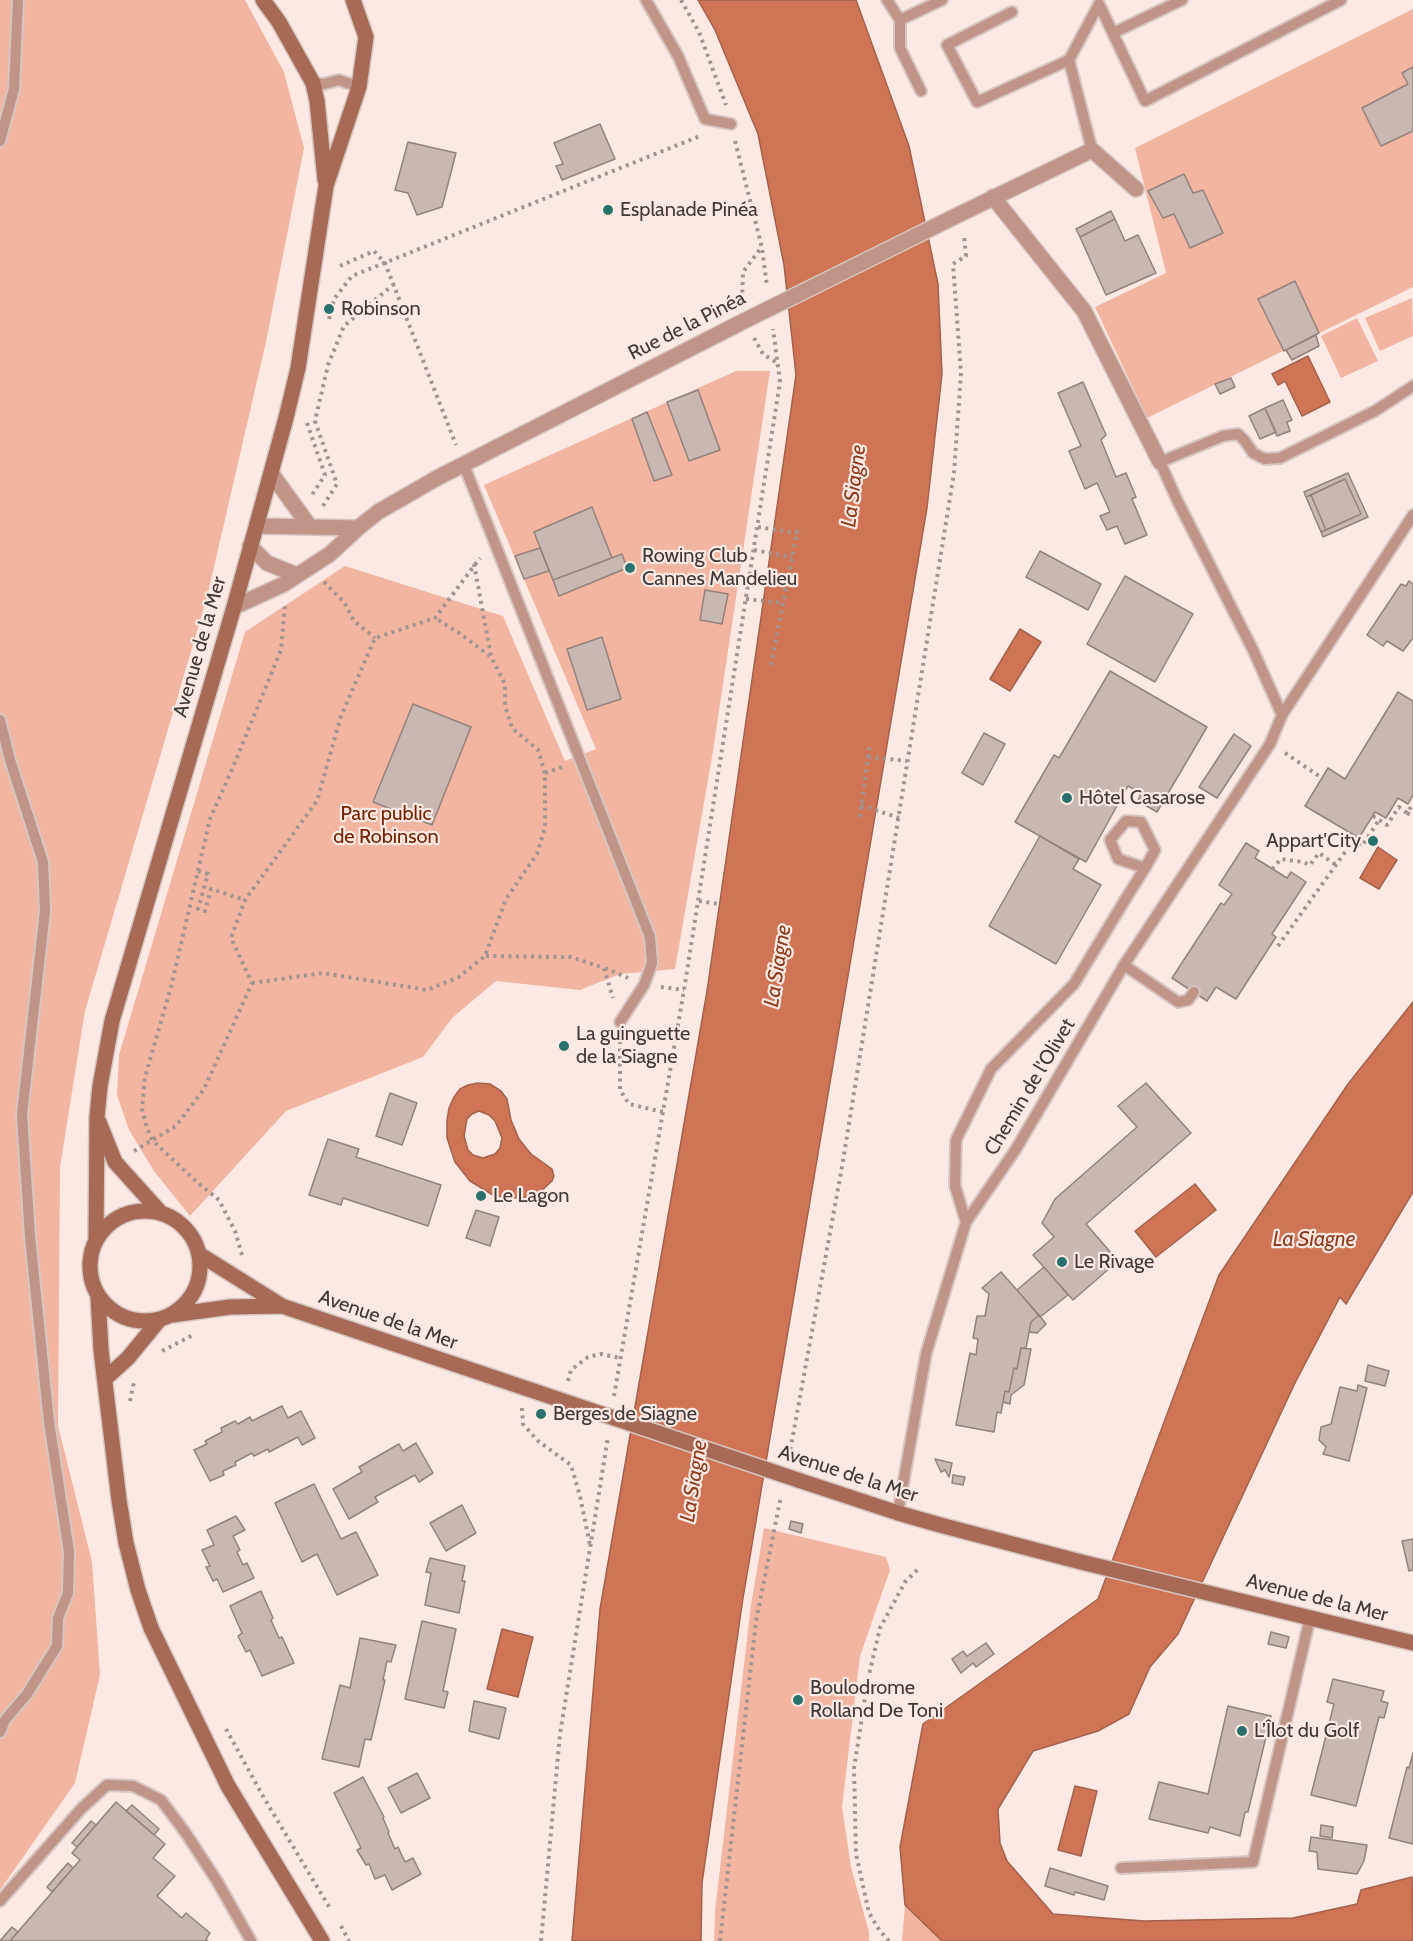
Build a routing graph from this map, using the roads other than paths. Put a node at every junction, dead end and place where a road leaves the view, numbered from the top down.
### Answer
1 (18, 0) edge
2 (263, 0) edge
3 (353, 0) edge
4 (646, 0) edge
5 (887, 0) edge
6 (942, 0) edge
7 (1182, 0) edge
8 (1341, 0) edge
9 (1098, 2) edge
10 (1012, 12) dead end
11 (900, 20) junction
12 (1113, 33) junction
13 (1069, 60) junction
14 (313, 83) junction
15 (359, 87) junction
16 (921, 91) dead end
17 (731, 124) road end
18 (0, 141) edge
19 (1092, 150) junction
20 (326, 186) junction
21 (1136, 189) dead end
22 (993, 197) junction
23 (1410, 391) edge
24 (1160, 462) junction
25 (464, 465) junction
26 (271, 473) junction
27 (1413, 515) edge
28 (257, 526) junction
29 (310, 527) junction
30 (358, 528) junction
31 (250, 546) junction
32 (303, 571) junction
33 (234, 608) junction
34 (1282, 715) junction
35 (0, 720) edge
36 (1144, 868) junction
37 (1124, 965) junction
38 (1194, 992) dead end
39 (620, 1022) road end
40 (97, 1117) junction
41 (161, 1213) junction
42 (966, 1222) junction
43 (96, 1238) junction
44 (199, 1254) junction
45 (98, 1296) junction
46 (282, 1306) junction
47 (165, 1317) junction
48 (105, 1379) junction
49 (898, 1513) junction
50 (1310, 1618) junction
51 (1413, 1643) edge
52 (0, 1732) edge
53 (1121, 1868) dead end
54 (0, 1901) edge
55 (251, 1941) edge
56 (322, 1941) edge

1 - 18 lane
2 - 14 main road, Avenue de la Mer
3 - 15 main road, Avenue de la Mer
4 - 17 lane
5 - 11 lane
6 - 11 lane
7 - 12 lane
8 - 12 lane
9 - 12 lane
9 - 13 lane
10 - 13 lane
11 - 16 lane
13 - 19 lane
14 - 15 lane
14 - 20 main road, Avenue de la Mer
15 - 20 main road, Avenue de la Mer
19 - 21 street
19 - 22 street, Rue de la Pinéa
20 - 26 main road, Avenue de la Mer
22 - 24 street
22 - 25 street, Rue de la Pinéa, bridge
23 - 24 lane
24 - 34 lane
25 - 30 street, Rue de la Pinéa
25 - 39 lane
26 - 28 main road, Avenue de la Mer
26 - 29 street
27 - 34 lane, Chemin de l'Olivet
28 - 29 street
28 - 31 main road, Avenue de la Mer
29 - 30 street
30 - 32 street, Rue de la Pinéa
31 - 32 street
31 - 33 main road, Avenue de la Mer
32 - 33 street, Rue de la Pinéa
33 - 40 main road, Avenue de la Mer
34 - 37 lane, Chemin de l'Olivet
35 - 52 lane
36 - 36 lane
36 - 42 lane
37 - 38 lane
37 - 42 lane, Chemin de l'Olivet
40 - 41 main road, Avenue de la Mer
40 - 43 main road, Avenue de la Mer
41 - 43 main road
41 - 44 main road
42 - 49 lane, Chemin de l'Olivet
43 - 45 main road
44 - 46 main road
44 - 47 main road
45 - 47 main road
45 - 48 main road
46 - 47 main road
46 - 49 main road, Avenue de la Mer, bridge
47 - 48 main road
48 - 56 main road
49 - 50 main road, Avenue de la Mer
50 - 51 main road, Avenue de la Mer
50 - 53 lane
54 - 55 lane

